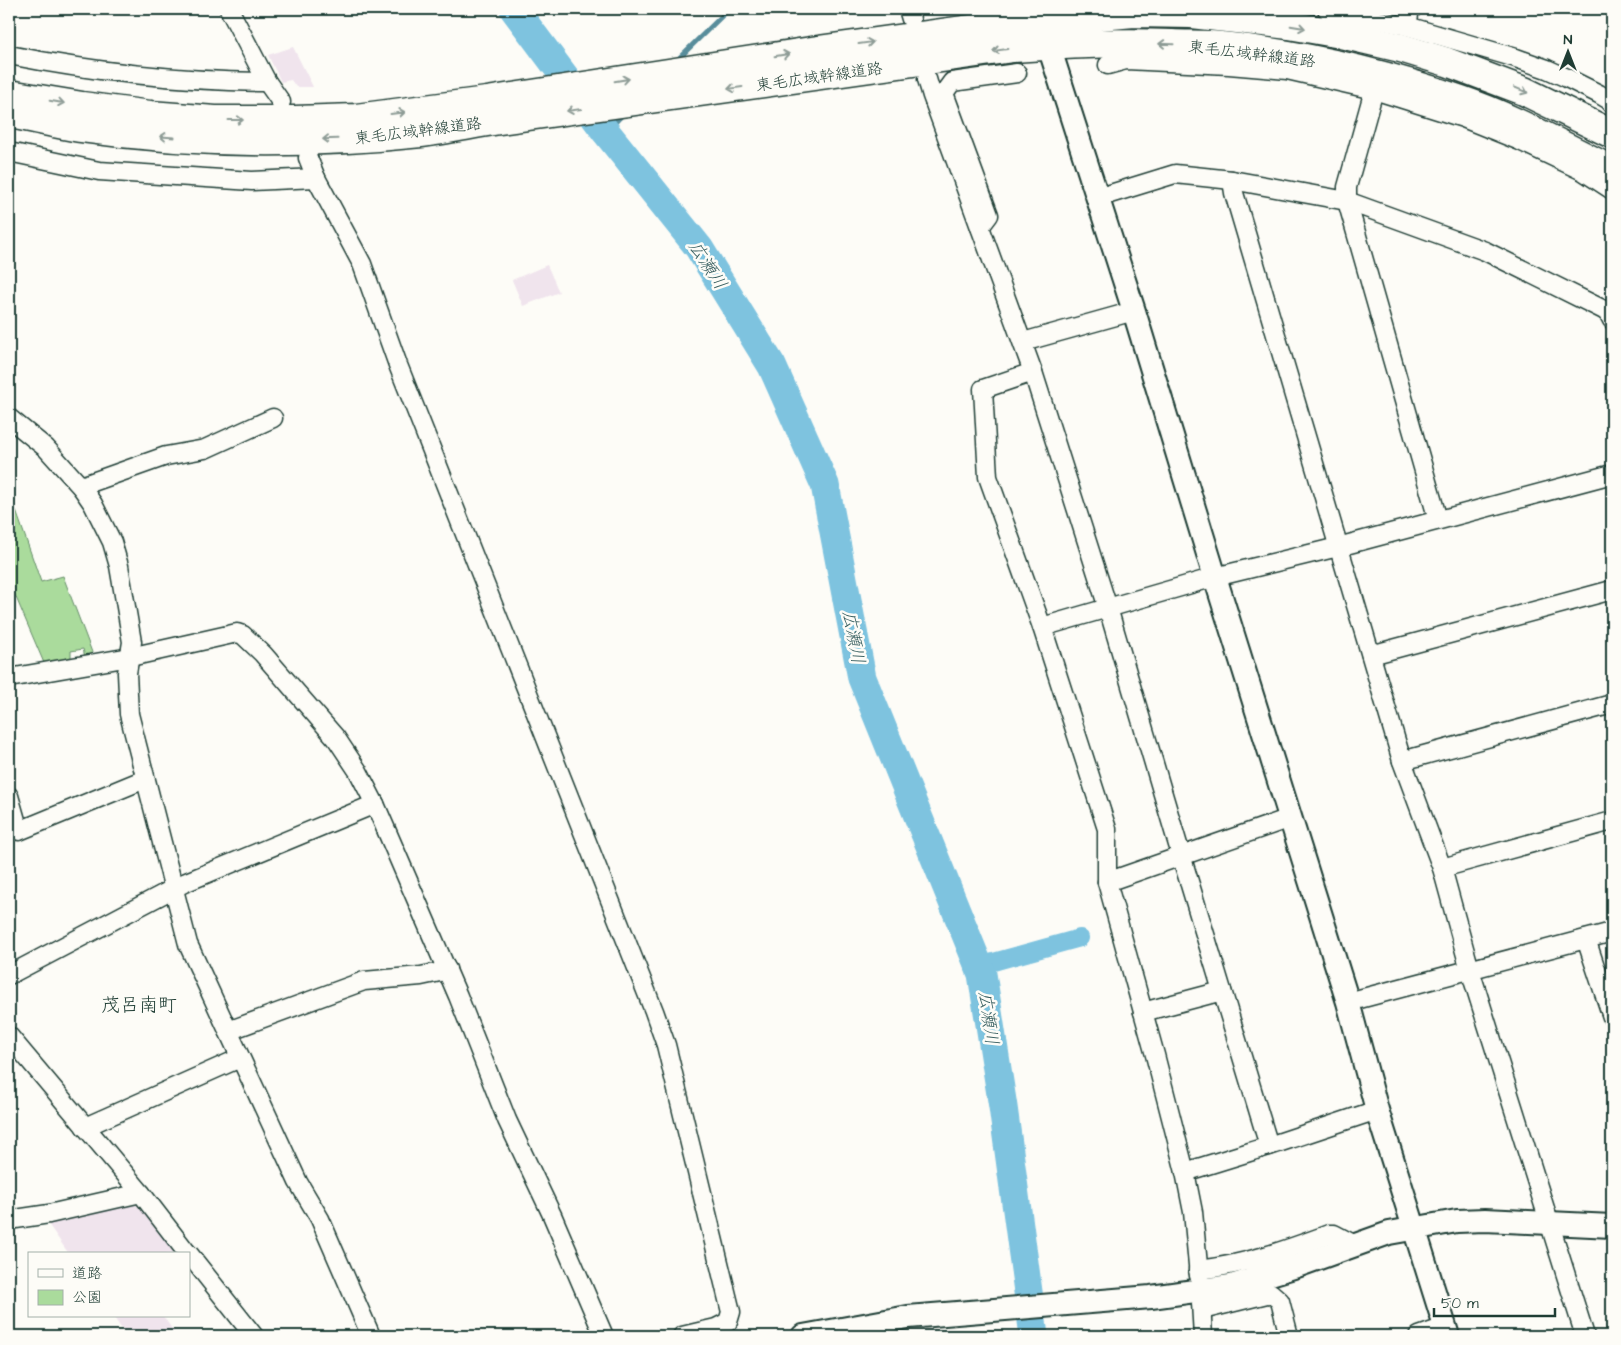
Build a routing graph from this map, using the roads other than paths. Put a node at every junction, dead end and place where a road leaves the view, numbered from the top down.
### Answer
1 (229, 9) edge
2 (1327, 9) edge
3 (1410, 9) edge
4 (1137, 11) edge
5 (1038, 14) edge
6 (1407, 26) junction
7 (1458, 42) junction
8 (1049, 45) junction
9 (9, 55) edge
10 (1281, 61) junction
11 (1108, 65) dead end
12 (1017, 74) dead end
13 (1487, 76) junction
14 (927, 79) dead end
15 (267, 82) junction
16 (1374, 90) junction
17 (9, 94) edge
18 (281, 102) dead end
19 (1612, 104) edge
20 (493, 110) junction
21 (9, 114) edge
22 (1612, 134) edge
23 (9, 152) edge
24 (308, 158) dead end
25 (1611, 176) edge
26 (316, 178) junction
27 (1232, 180) junction
28 (1097, 198) junction
29 (1347, 201) junction
30 (980, 227) junction
31 (1134, 312) junction
32 (1612, 320) edge
33 (1023, 342) junction
34 (1033, 372) junction
35 (273, 418) dead end
36 (12, 425) edge
37 (1612, 474) edge
38 (82, 488) junction
39 (1438, 520) junction
40 (1338, 547) junction
41 (1215, 577) junction
42 (1612, 590) edge
43 (1108, 608) junction
44 (1042, 627) junction
45 (1371, 655) junction
46 (130, 657) junction
47 (9, 678) edge
48 (1612, 704) edge
49 (1402, 761) junction
50 (145, 779) junction
51 (9, 796) edge
52 (375, 804) junction
53 (1290, 818) junction
54 (1612, 820) edge
55 (1181, 855) junction
56 (1442, 868) junction
57 (1107, 882) junction
58 (174, 888) junction
59 (1612, 932) edge
60 (1586, 939) junction
61 (447, 969) junction
62 (1470, 970) junction
63 (9, 975) edge
64 (1222, 990) junction
65 (1348, 1002) junction
66 (1143, 1012) junction
67 (1612, 1017) edge
68 (228, 1031) junction
69 (9, 1036) edge
70 (240, 1058) junction
71 (1377, 1110) junction
72 (85, 1127) junction
73 (1269, 1146) junction
74 (1185, 1172) junction
75 (141, 1193) junction
76 (9, 1220) edge
77 (1549, 1224) junction
78 (1612, 1226) edge
79 (1415, 1228) junction
80 (1355, 1245) junction
81 (187, 1252) edge
82 (190, 1255) edge
83 (1447, 1332) edge
84 (254, 1336) edge
85 (371, 1336) edge
86 (604, 1336) edge
87 (682, 1336) edge
88 (803, 1336) edge
89 (1203, 1336) edge
90 (1289, 1336) edge
91 (1419, 1336) edge
92 (1585, 1336) edge

1 - 15 street
2 - 6 street
3 - 6 street
4 - 5 highway, 東毛広域幹線道路
4 -> 13 highway, 東毛広域幹線道路
5 - 8 street
20 -> 5 highway, 東毛広域幹線道路
6 - 7 street
7 - 13 street
7 - 19 street
10 -> 8 highway, 東毛広域幹線道路
8 -> 20 highway, 東毛広域幹線道路
8 - 28 street
9 - 15 street
10 - 11 street
10 - 16 street
10 - 25 highway, 東毛広域幹線道路
12 - 30 street
13 -> 22 highway, 東毛広域幹線道路
14 - 30 street
15 - 18 street
16 - 25 street
16 - 29 street
17 -> 20 highway, 東毛広域幹線道路
20 -> 21 highway, 東毛広域幹線道路
23 - 26 street
24 - 26 street
26 - 87 street
27 - 28 street
27 - 29 street
27 - 40 street
28 - 31 street
29 - 32 street
29 - 39 street
30 - 33 street
31 - 33 street
31 - 41 street
33 - 34 street
34 - 43 street
34 - 44 street
35 - 38 street
36 - 38 street
37 - 39 street
38 - 46 street
39 - 40 street
40 - 41 street
40 - 45 street
41 - 43 street
41 - 53 street
42 - 45 street
43 - 44 street
43 - 55 street
44 - 57 street
45 - 49 street
46 - 47 street
46 - 50 street
46 - 52 street
48 - 49 street
49 - 56 street
50 - 51 street
50 - 58 street
52 - 58 street
52 - 61 street
53 - 55 street
53 - 65 street
54 - 56 street
55 - 57 street
55 - 64 street
56 - 62 street
57 - 66 street
58 - 63 street
58 - 68 street
59 - 60 street
60 - 62 street
60 - 67 street
61 - 68 street
61 - 86 street
62 - 65 street
62 - 77 street
64 - 66 street
64 - 73 street
65 - 71 street
66 - 74 street
68 - 70 street
69 - 72 street
70 - 72 street
70 - 85 street
71 - 73 street
71 - 79 street
72 - 75 street
73 - 74 street
74 - 80 street
75 - 76 street
75 - 81 street
77 - 78 street
77 - 79 street
77 - 92 street
79 - 80 street
79 - 83 street
80 - 88 street
82 - 84 street
83 - 91 street
89 - 90 street

